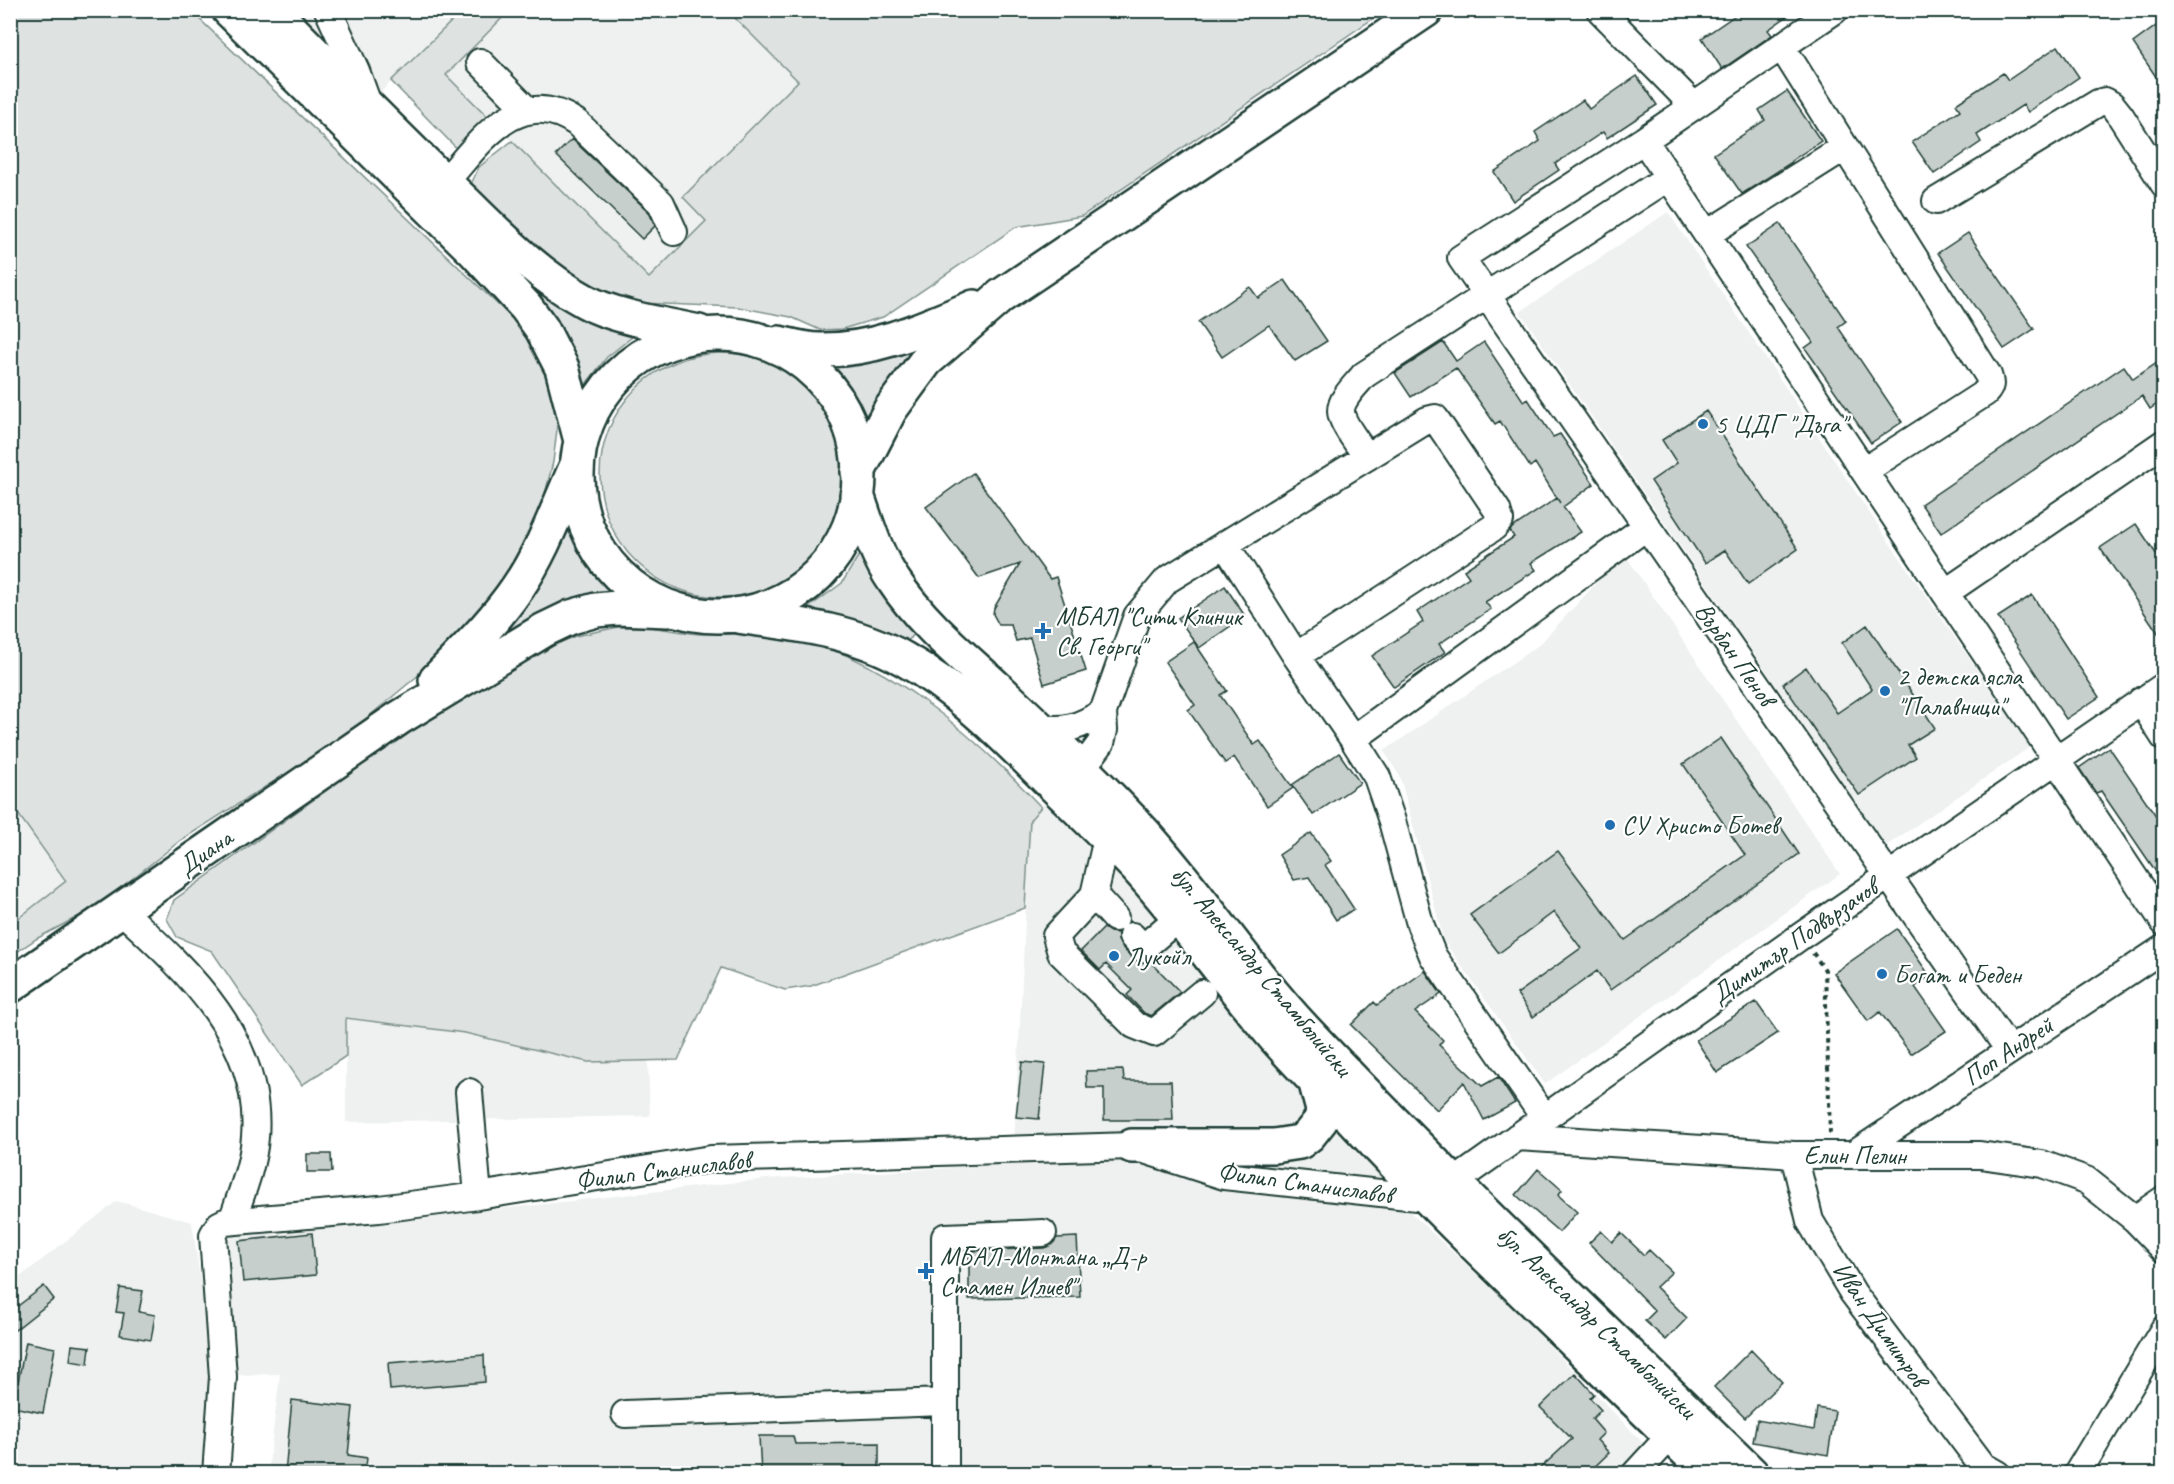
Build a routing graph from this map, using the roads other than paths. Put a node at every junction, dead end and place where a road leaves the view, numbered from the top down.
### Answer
1 (229, 10) edge
2 (272, 10) edge
3 (328, 10) edge
4 (1426, 10) edge
5 (1600, 10) edge
6 (1834, 10) edge
7 (1782, 47) junction
8 (480, 62) dead end
9 (1693, 105) junction
10 (369, 108) junction
11 (528, 111) junction
12 (1644, 140) junction
13 (1845, 147) junction
14 (1669, 177) junction
15 (444, 183) junction
16 (2163, 184) edge
17 (1936, 201) dead end
18 (674, 232) dead end
19 (1707, 234) junction
20 (1001, 296) junction
21 (1486, 296) junction
22 (710, 334) junction
23 (759, 340) junction
24 (2163, 443) edge
25 (579, 453) junction
26 (1367, 457) junction
27 (1864, 471) junction
28 (858, 484) junction
29 (1646, 526) junction
30 (1225, 544) junction
31 (1945, 593) junction
32 (678, 610) junction
33 (730, 615) junction
34 (1296, 656) junction
35 (2163, 686) edge
36 (2141, 701) junction
37 (977, 712) junction
38 (1103, 712) junction
39 (399, 718) junction
40 (1039, 727) junction
41 (2163, 737) edge
42 (1353, 739) junction
43 (2056, 760) junction
44 (1078, 765) junction
45 (1107, 838) junction
46 (1888, 876) junction
47 (1094, 895) junction
48 (1191, 907) junction
49 (121, 910) junction
50 (2163, 922) edge
51 (2163, 948) edge
52 (10, 986) edge
53 (1202, 993) dead end
54 (2009, 1050) junction
55 (1315, 1080) junction
56 (469, 1092) dead end
57 (1544, 1117) junction
58 (1517, 1137) junction
59 (1132, 1146) junction
60 (1794, 1155) junction
61 (1842, 1155) junction
62 (1440, 1190) junction
63 (478, 1196) junction
64 (2163, 1199) edge
65 (2135, 1219) junction
66 (232, 1221) junction
67 (1043, 1233) dead end
68 (2163, 1249) edge
69 (2163, 1329) edge
70 (945, 1402) junction
71 (625, 1414) dead end
72 (1671, 1435) junction
73 (216, 1473) edge
74 (945, 1473) edge
75 (1635, 1473) edge
76 (1710, 1473) edge
77 (1752, 1473) edge
78 (1997, 1473) edge
79 (2077, 1473) edge

1 - 25 main road
2 - 10 main road
3 - 10 street
4 - 20 main road
5 - 9 street
6 - 7 street
7 - 9 street
7 - 13 street
8 - 11 street
9 - 12 street
10 - 15 main road
11 - 15 street
11 - 18 street
12 - 14 street
12 - 21 street, Върбан Пенов
13 - 19 street
13 - 27 street
14 - 19 street
14 - 21 street
15 - 22 main road
16 - 17 street
19 - 27 street
20 - 23 main road
20 - 28 main road
21 - 26 street
21 - 29 street, Върбан Пенов
22 - 23 main road
22 - 25 main road
23 - 28 main road
24 - 31 street
25 - 32 main road
25 - 39 main road
26 - 30 street
26 - 34 street
27 - 31 street
28 - 33 main road
28 - 40 main road, бул. Александър Стамболийски
29 - 42 street
29 - 46 street, Върбан Пенов
30 - 34 street
30 - 38 street
31 - 43 street
32 - 33 main road
32 - 39 main road
33 - 37 main road, бул. Александър Стамболийски
34 - 42 street
35 - 36 street, Димитър Подвързачов
36 - 41 street
36 - 43 street, Димитър Подвързачов
37 - 44 main road
37 - 45 main road, бул. Александър Стамболийски
38 - 40 street
38 - 44 street
39 - 49 main road, Диана
40 - 44 main road, бул. Александър Стамболийски
42 - 57 street
43 - 46 street, Димитър Подвързачов
43 - 50 street
44 - 48 main road, бул. Александър Стамболийски
45 - 47 street
45 - 48 main road, бул. Александър Стамболийски
46 - 54 street, Върбан Пенов
46 - 57 street, Димитър Подвързачов
47 - 48 street
47 - 53 street
48 - 55 main road, бул. Александър Стамболийски
48 - 62 main road, бул. Александър Стамболийски
49 - 52 main road, Диана
49 - 66 street
51 - 54 street, Поп Андрей
54 - 61 street, Поп Андрей
55 - 59 main road
55 - 62 main road, бул. Александър Стамболийски
56 - 63 street
57 - 58 street, Димитър Подвързачов
58 - 60 street, Елин Пелин
58 - 62 street, Димитър Подвързачов
59 - 62 street, Филип Станиславов
59 - 63 street, Филип Станиславов
60 - 61 street, Елин Пелин
60 - 78 street, Иван Димитров
61 - 65 street, Елин Пелин
62 - 72 main road, бул. Александър Стамболийски
62 - 77 main road, бул. Александър Стамболийски
63 - 66 street, Филип Станиславов
64 - 65 street
65 - 68 street, Елин Пелин
66 - 73 street
67 - 70 street
69 - 79 street
70 - 71 street
70 - 74 street
72 - 75 street
72 - 76 main road, бул. Александър Стамболийски

